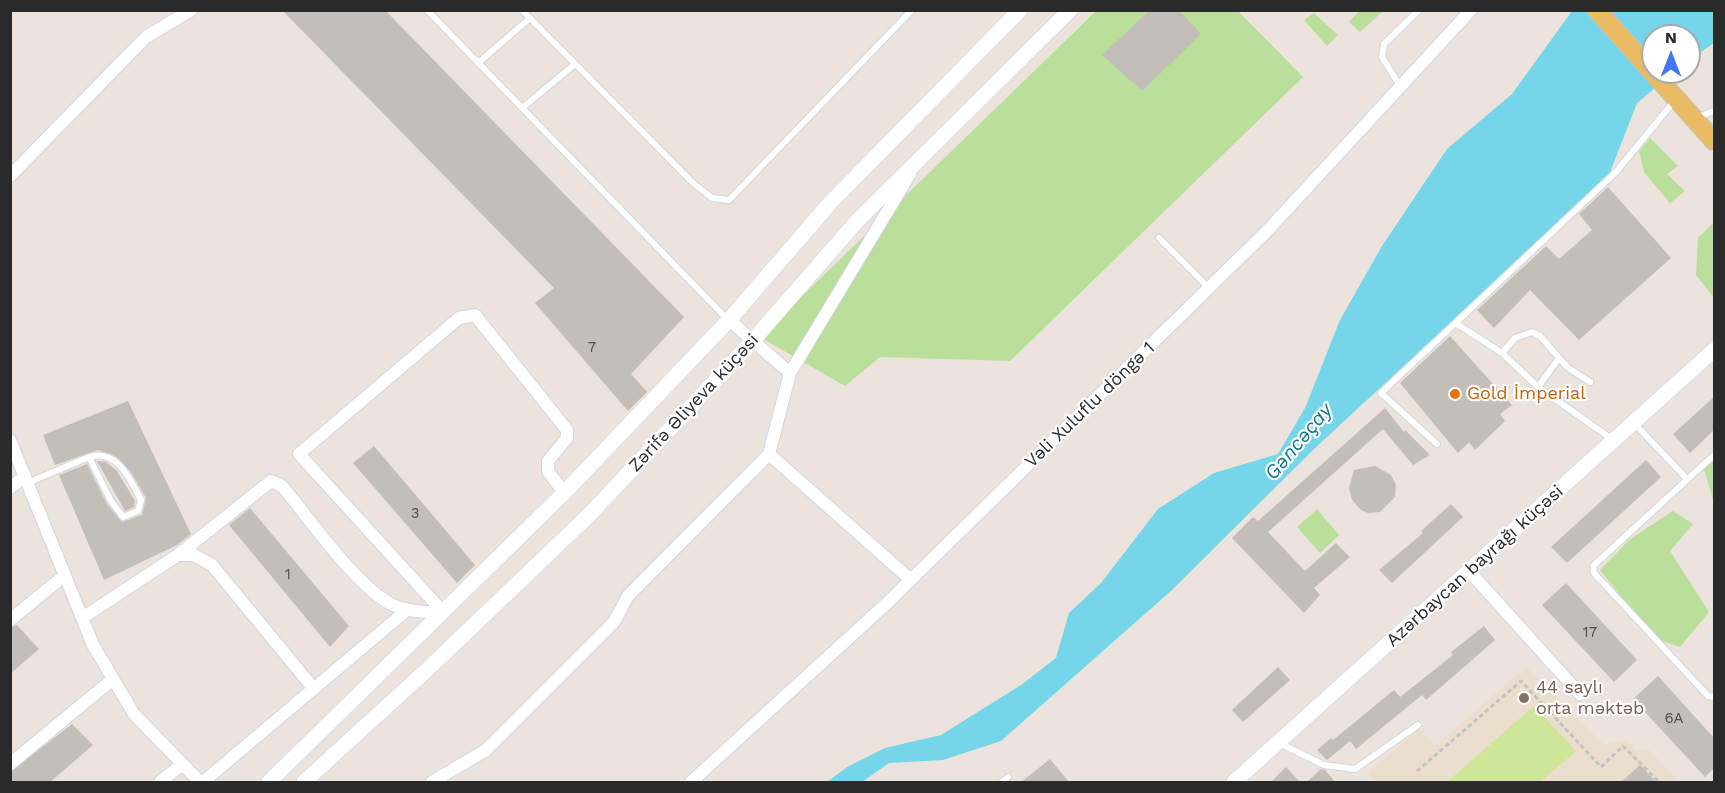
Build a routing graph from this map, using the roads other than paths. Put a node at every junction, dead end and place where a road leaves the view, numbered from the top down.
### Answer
1 (190, 10) edge
2 (427, 10) edge
3 (522, 10) edge
4 (912, 10) edge
5 (1020, 10) edge
6 (1070, 10) edge
7 (1419, 10) edge
8 (1471, 10) edge
9 (1597, 10) edge
10 (530, 18) junction
11 (478, 63) junction
12 (575, 64) junction
13 (1400, 87) junction
14 (1673, 97) junction
15 (522, 108) junction
16 (1714, 111) edge
17 (1694, 119) junction
18 (1714, 141) edge
19 (917, 162) junction
20 (10, 176) edge
21 (1159, 238) dead end
22 (1209, 288) junction
23 (729, 320) junction
24 (1457, 324) junction
25 (753, 340) junction
26 (1714, 350) edge
27 (1502, 353) junction
28 (1559, 358) junction
29 (790, 373) junction
30 (1590, 382) dead end
31 (1538, 387) junction
32 (1634, 423) junction
33 (10, 440) edge
34 (1613, 441) junction
35 (1437, 444) dead end
36 (769, 454) junction
37 (1714, 455) edge
38 (89, 457) junction
39 (26, 479) junction
40 (1688, 479) junction
41 (10, 488) edge
42 (564, 493) junction
43 (178, 555) junction
44 (1469, 571) junction
45 (65, 575) junction
46 (911, 580) junction
47 (407, 610) junction
48 (444, 613) junction
49 (82, 618) junction
50 (10, 620) edge
51 (113, 679) junction
52 (314, 689) junction
53 (1580, 694) dead end
54 (1714, 698) edge
55 (1418, 725) dead end
56 (1279, 743) junction
57 (10, 764) edge
58 (183, 764) junction
59 (1008, 777) dead end
60 (160, 783) edge
61 (202, 783) edge
62 (269, 783) edge
63 (304, 783) edge
64 (432, 783) edge
65 (691, 783) edge
66 (1002, 783) edge
67 (1234, 783) edge

1 - 20 street
2 - 11 lane
3 - 10 lane
4 - 12 lane
5 - 23 street, Zərifə Əliyeva küçəsi
6 - 19 street, Zərifə Əliyeva küçəsi
7 - 13 lane
8 - 13 street, Vəli Xuluflu döngə 1
9 - 14 main road
10 - 11 lane
10 - 12 lane
11 - 15 lane
12 - 15 lane
13 - 22 street, Vəli Xuluflu döngə 1
14 - 17 main road
14 - 24 lane
15 - 23 lane
16 - 17 lane
17 - 18 main road
19 - 25 street, Zərifə Əliyeva küçəsi
19 - 29 street
21 - 22 lane
22 - 46 street, Vəli Xuluflu döngə 1
23 - 25 street
23 - 42 street, Zərifə Əliyeva küçəsi
24 - 27 lane
24 - 35 lane
25 - 29 street
25 - 63 street, Zərifə Əliyeva küçəsi
26 - 32 street, Azərbaycan bayrağı küçəsi
27 - 28 lane
27 - 31 lane
28 - 30 lane
28 - 31 lane
29 - 36 street
31 - 34 lane
32 - 34 street, Azərbaycan bayrağı küçəsi
32 - 40 lane
33 - 39 street
34 - 44 street, Azərbaycan bayrağı küçəsi
36 - 46 street
36 - 64 street
37 - 40 lane
38 - 38 lane
38 - 39 lane
39 - 41 street
39 - 45 street
40 - 54 lane
42 - 48 street, Zərifə Əliyeva küçəsi
42 - 48 street
43 - 47 street
43 - 49 street
43 - 52 street
44 - 53 street
44 - 56 street, Azərbaycan bayrağı küçəsi
45 - 49 street
45 - 50 street
46 - 65 street, Vəli Xuluflu döngə 1
47 - 48 street
47 - 52 street
48 - 62 street, Zərifə Əliyeva küçəsi
49 - 51 street
51 - 57 street
51 - 58 street
52 - 61 street
55 - 56 lane
56 - 67 street, Azərbaycan bayrağı küçəsi
58 - 60 street
58 - 61 street
59 - 66 lane

